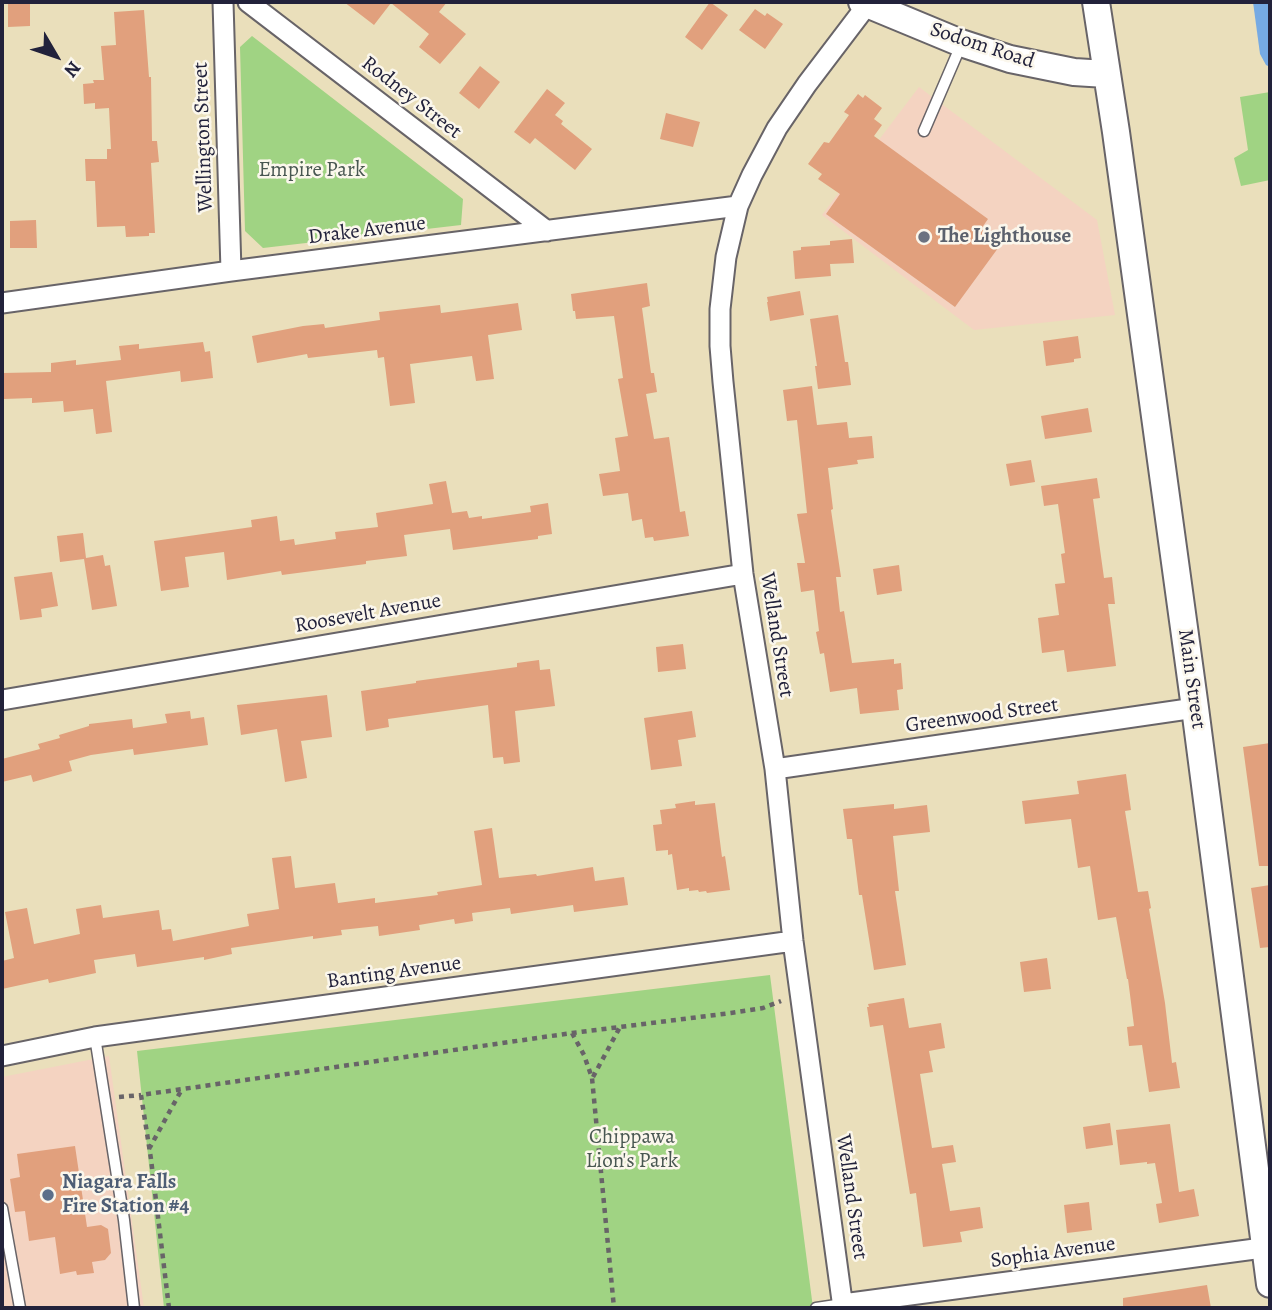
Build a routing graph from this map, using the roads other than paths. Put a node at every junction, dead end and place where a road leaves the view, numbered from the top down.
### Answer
1 (223, 2) edge
2 (248, 2) edge
3 (1096, 2) edge
4 (864, 3) edge
5 (961, 43) junction
6 (1106, 74) junction
7 (924, 131) dead end
8 (738, 206) junction
9 (547, 231) junction
10 (231, 271) junction
11 (2, 303) edge
12 (743, 574) junction
13 (2, 699) edge
14 (1195, 708) junction
15 (775, 769) junction
16 (793, 941) junction
17 (95, 1037) junction
18 (2, 1056) edge
19 (2, 1208) edge
20 (1268, 1247) edge
21 (1270, 1284) edge
22 (843, 1306) edge
23 (20, 1308) edge
24 (134, 1308) edge
25 (816, 1308) edge

1 - 10 street, Wellington Street
2 - 9 street, Rodney Street
3 - 6 main road, Main Street
4 - 5 main road, Sodom Road
4 - 8 street, Welland Street
5 - 6 main road, Sodom Road
5 - 7 lane
6 - 14 main road, Main Street
8 - 9 street, Drake Avenue
8 - 12 street, Welland Street
9 - 10 street, Drake Avenue
10 - 11 street, Drake Avenue
12 - 13 street, Roosevelt Avenue
12 - 15 street, Welland Street
14 - 15 street, Greenwood Street
14 - 20 main road, Main Street
15 - 16 street, Welland Street
16 - 17 street, Banting Avenue
16 - 22 street, Welland Street
17 - 18 street, Banting Avenue
17 - 24 lane
19 - 23 lane
20 - 21 main road, Main Street
20 - 22 street, Sophia Avenue
22 - 25 lane

